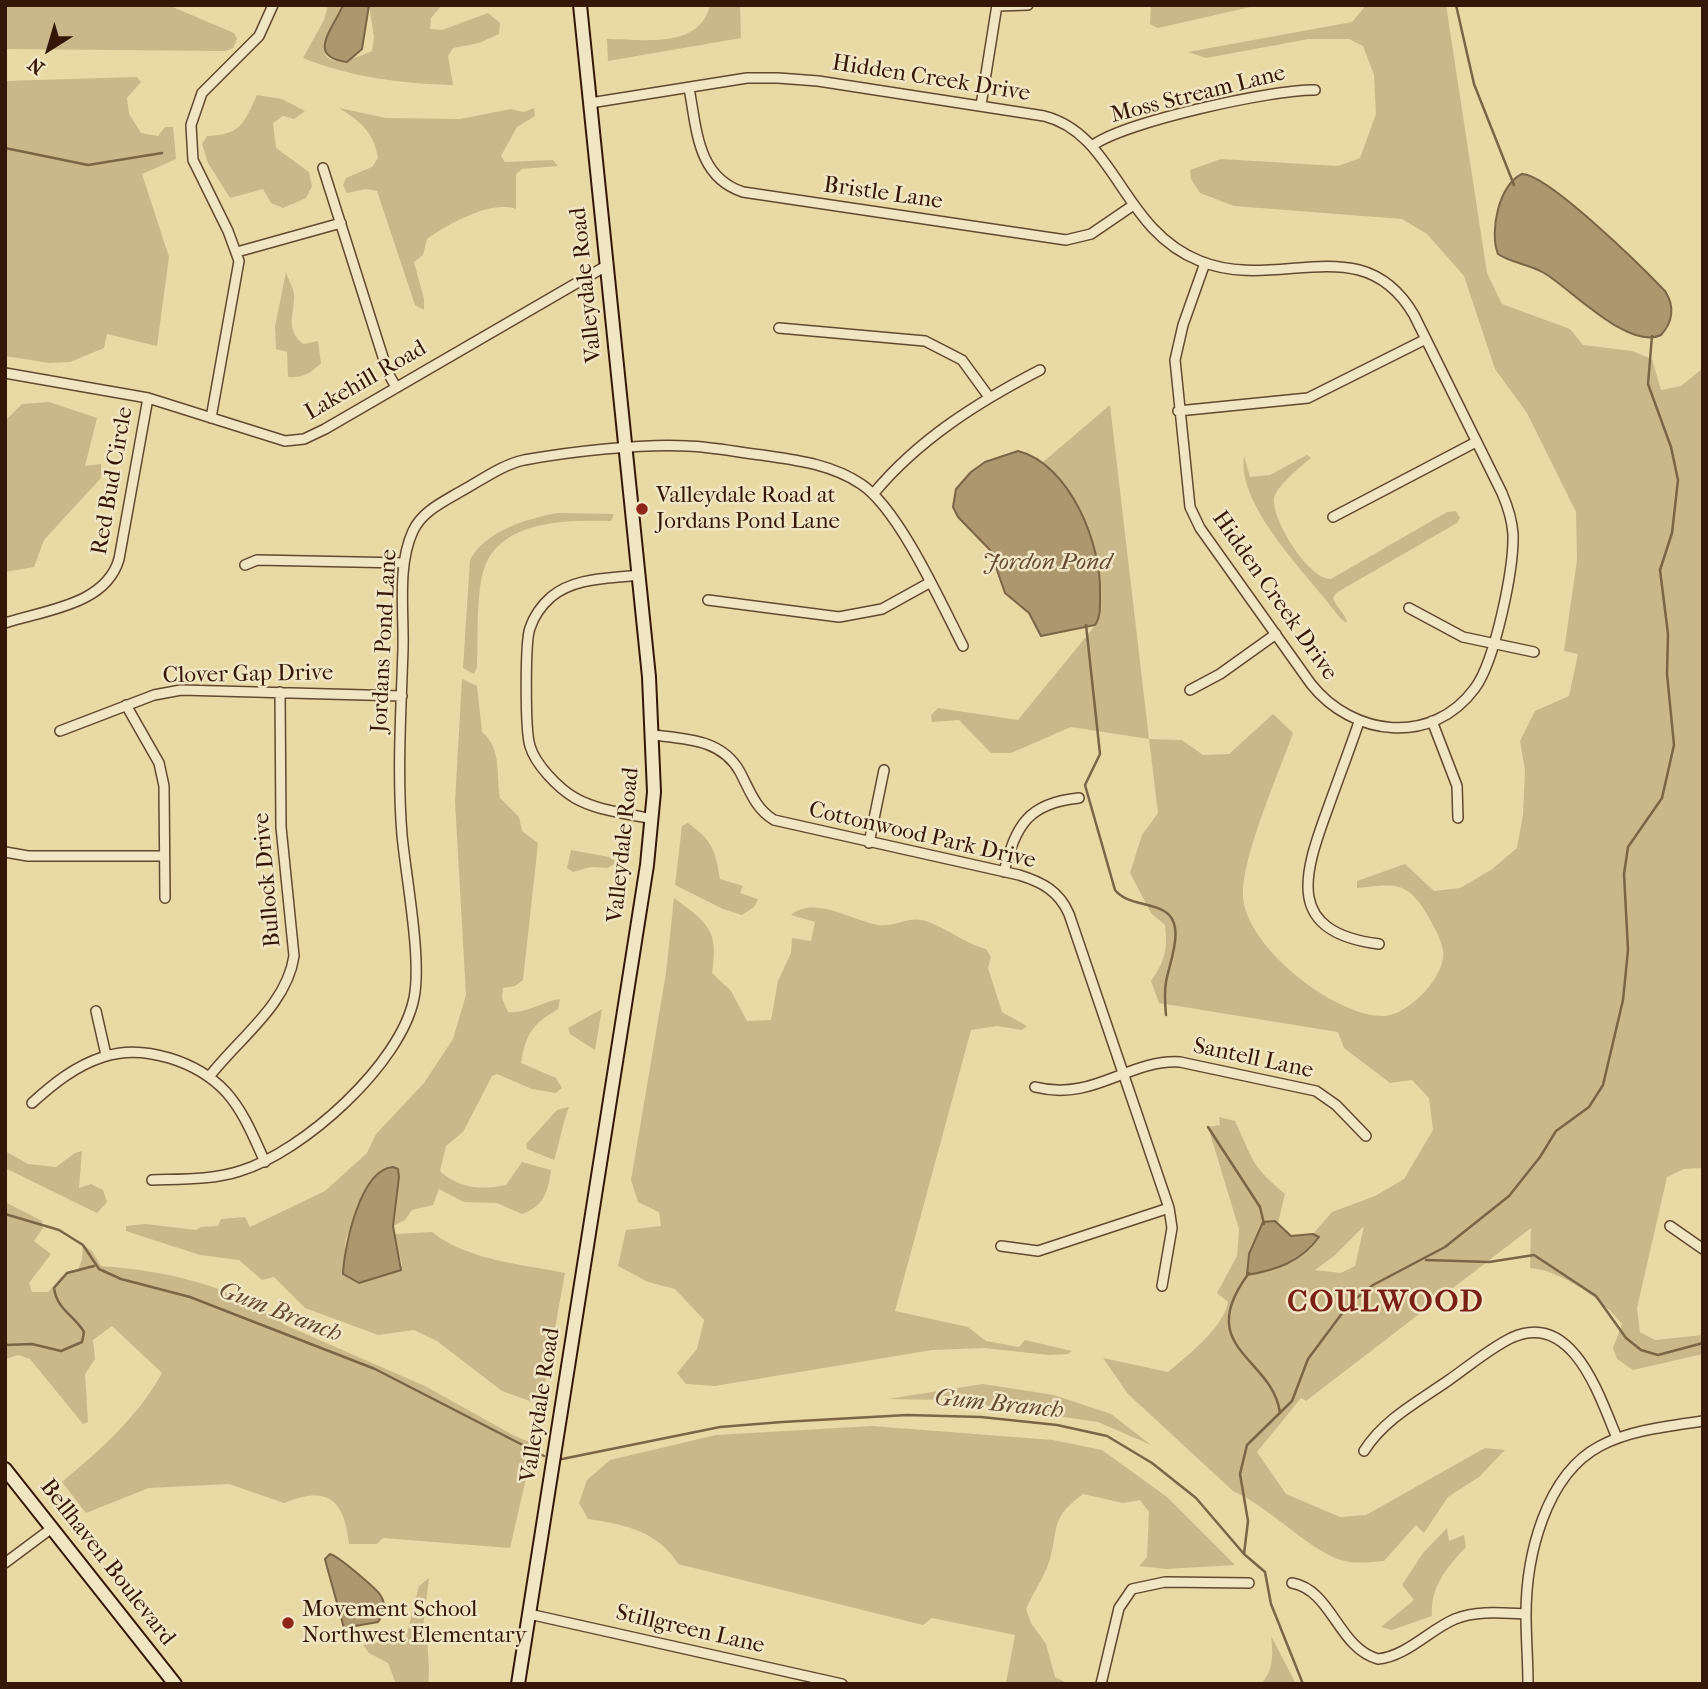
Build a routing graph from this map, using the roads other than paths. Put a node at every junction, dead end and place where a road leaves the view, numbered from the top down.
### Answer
1 (274, 5) edge
2 (580, 5) edge
3 (1028, 5) edge
4 (997, 6) edge
5 (690, 88) junction
6 (1315, 90) dead end
7 (590, 103) junction
8 (981, 105) junction
9 (1093, 146) junction
10 (323, 168) dead end
11 (1132, 206) junction
12 (341, 223) junction
13 (237, 252) junction
14 (1205, 263) junction
15 (606, 267) junction
16 (779, 328) dead end
17 (1426, 339) junction
18 (1040, 370) dead end
19 (5, 373) edge
20 (396, 387) junction
21 (989, 397) junction
22 (148, 398) junction
23 (1178, 411) junction
24 (211, 418) junction
25 (1476, 442) junction
26 (625, 449) junction
27 (874, 494) junction
28 (1333, 517) dead end
29 (404, 563) junction
30 (245, 565) dead end
31 (638, 575) junction
32 (929, 583) junction
33 (708, 600) dead end
34 (1409, 608) dead end
35 (5, 623) edge
36 (1276, 634) junction
37 (1493, 644) junction
38 (964, 646) dead end
39 (1534, 652) dead end
40 (1190, 690) dead end
41 (280, 692) junction
42 (402, 696) junction
43 (126, 705) junction
44 (1432, 721) junction
45 (1359, 722) junction
46 (60, 731) dead end
47 (653, 736) junction
48 (884, 770) dead end
49 (1079, 798) dead end
50 (1458, 818) dead end
51 (652, 819) junction
52 (869, 843) junction
53 (5, 852) edge
54 (164, 856) junction
55 (1004, 872) junction
56 (165, 898) dead end
57 (1379, 944) dead end
58 (96, 1011) dead end
59 (106, 1055) junction
60 (1125, 1075) junction
61 (209, 1077) junction
62 (1035, 1087) dead end
63 (32, 1102) dead end
64 (1366, 1136) dead end
65 (265, 1162) junction
66 (152, 1180) dead end
67 (1169, 1208) junction
68 (1670, 1226) dead end
69 (1001, 1246) dead end
70 (1703, 1250) edge
71 (1162, 1286) dead end
72 (1703, 1421) edge
73 (1617, 1438) junction
74 (1364, 1451) dead end
75 (5, 1469) edge
76 (52, 1528) junction
77 (5, 1563) edge
78 (1249, 1583) dead end
79 (1292, 1583) dead end
80 (529, 1614) junction
81 (1526, 1614) junction
82 (175, 1684) edge
83 (518, 1684) edge
84 (842, 1684) edge
85 (1101, 1684) edge
86 (1528, 1684) edge

1 - 13 street
2 - 7 street, Valleydale Road
3 - 4 street
4 - 8 street
5 - 7 street, Hidden Creek Drive
5 - 8 street, Hidden Creek Drive
5 - 11 street, Bristle Lane
6 - 9 street, Moss Stream Lane
7 - 15 street, Valleydale Road
8 - 9 street, Hidden Creek Drive
9 - 11 street, Hidden Creek Drive
10 - 12 street
11 - 14 street, Hidden Creek Drive
12 - 13 street
12 - 20 street
13 - 24 street
14 - 17 street, Hidden Creek Drive
14 - 23 street, Hidden Creek Drive
15 - 20 street, Lakehill Road
15 - 26 street, Valleydale Road
16 - 21 street
17 - 23 street
17 - 25 street, Hidden Creek Drive
18 - 21 street
19 - 22 street, Lakehill Road
20 - 24 street, Lakehill Road
21 - 27 street
22 - 24 street, Lakehill Road
22 - 35 street, Red Bud Circle
23 - 36 street, Hidden Creek Drive
25 - 28 street
25 - 37 street, Hidden Creek Drive
26 - 27 street, Jordans Pond Lane
26 - 29 street, Jordans Pond Lane
26 - 31 street, Valleydale Road
27 - 32 street, Jordans Pond Lane
29 - 30 street
29 - 42 street, Jordans Pond Lane
31 - 47 street, Valleydale Road
31 - 51 street
32 - 33 street
32 - 38 street, Jordans Pond Lane
34 - 37 street
36 - 40 street
36 - 45 street, Hidden Creek Drive
37 - 39 street
37 - 44 street, Hidden Creek Drive
41 - 42 street, Clover Gap Drive
41 - 43 street, Clover Gap Drive
41 - 61 street, Bullock Drive
42 - 65 street, Jordans Pond Lane
43 - 46 street, Clover Gap Drive
43 - 54 street
44 - 45 street, Hidden Creek Drive
44 - 50 street
45 - 57 street
47 - 51 street, Valleydale Road
47 - 52 street, Cottonwood Park Drive
48 - 52 street
49 - 55 street
51 - 80 street, Valleydale Road
52 - 55 street, Cottonwood Park Drive
53 - 54 street
54 - 56 street
55 - 60 street, Cottonwood Park Drive
58 - 59 street
59 - 61 street
59 - 63 street
60 - 62 street, Santell Lane
60 - 64 street, Santell Lane
60 - 67 street, Cottonwood Park Drive
61 - 65 street
65 - 66 street, Jordans Pond Lane
67 - 69 street
67 - 71 street, Cottonwood Park Drive
68 - 70 street
72 - 73 street
73 - 74 street
73 - 81 street
75 - 76 street, Bellhaven Boulevard
76 - 77 street
76 - 82 street, Bellhaven Boulevard
78 - 85 street
79 - 81 street
80 - 83 street, Valleydale Road
80 - 84 street, Stillgreen Lane
81 - 86 street

